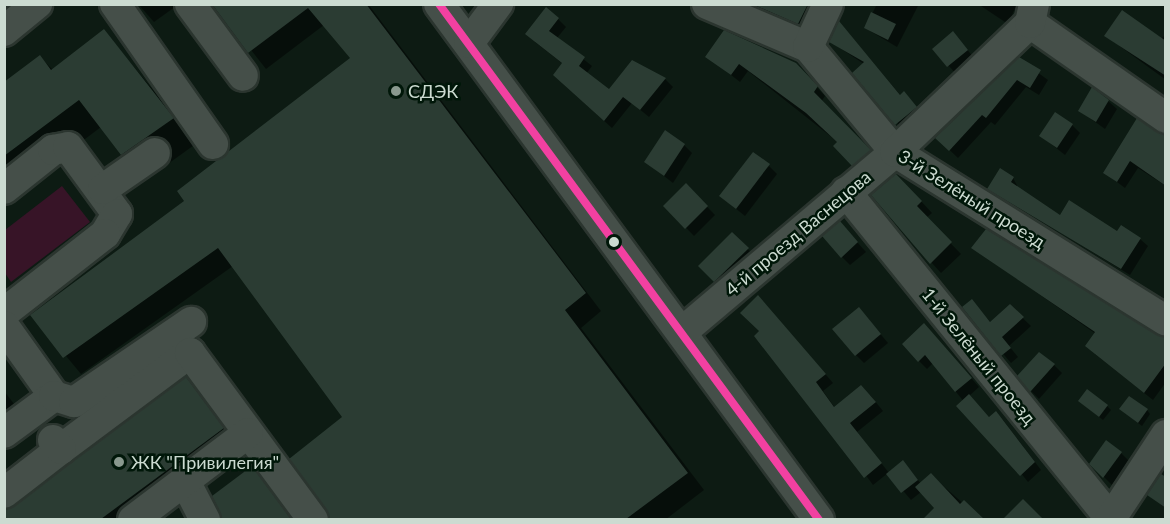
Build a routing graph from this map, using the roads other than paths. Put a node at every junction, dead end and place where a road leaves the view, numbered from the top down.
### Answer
1 (37, 4) edge
2 (115, 4) edge
3 (190, 4) edge
4 (439, 4) edge
5 (498, 4) edge
6 (707, 4) edge
7 (828, 4) edge
8 (1032, 14) edge
9 (5, 32) edge
10 (469, 43) junction
11 (808, 47) junction
12 (243, 76) dead end
13 (1166, 118) edge
14 (213, 144) dead end
15 (895, 152) junction
16 (155, 153) dead end
17 (4, 189) edge
18 (103, 189) junction
19 (846, 192) junction
20 (4, 313) edge
21 (1166, 321) edge
22 (191, 322) dead end
23 (4, 326) edge
24 (682, 332) junction
25 (49, 426) junction
26 (4, 433) edge
27 (248, 433) junction
28 (1164, 442) edge
29 (185, 481) junction
30 (4, 493) edge
31 (134, 519) edge
32 (205, 519) edge
33 (313, 519) edge
34 (819, 519) edge
35 (1111, 519) edge

1 - 9 street
2 - 14 street
3 - 12 street
4 - 10 street
5 - 10 street
6 - 11 street, 3-й Зелёный проезд
7 - 11 street
8 - 13 street
8 - 15 street, 4-й проезд Васнецова
10 - 24 street
11 - 15 street, 3-й Зелёный проезд
15 - 19 street, 4-й проезд Васнецова
15 - 21 street, 3-й Зелёный проезд
16 - 18 street
17 - 18 street
18 - 20 street
19 - 24 street, 4-й проезд Васнецова
19 - 35 street, 1-й Зелёный проезд
22 - 25 street
23 - 25 street
24 - 34 street
25 - 26 street
25 - 27 street
25 - 30 street
27 - 29 street
27 - 33 street
28 - 35 street
29 - 31 street
29 - 32 street

